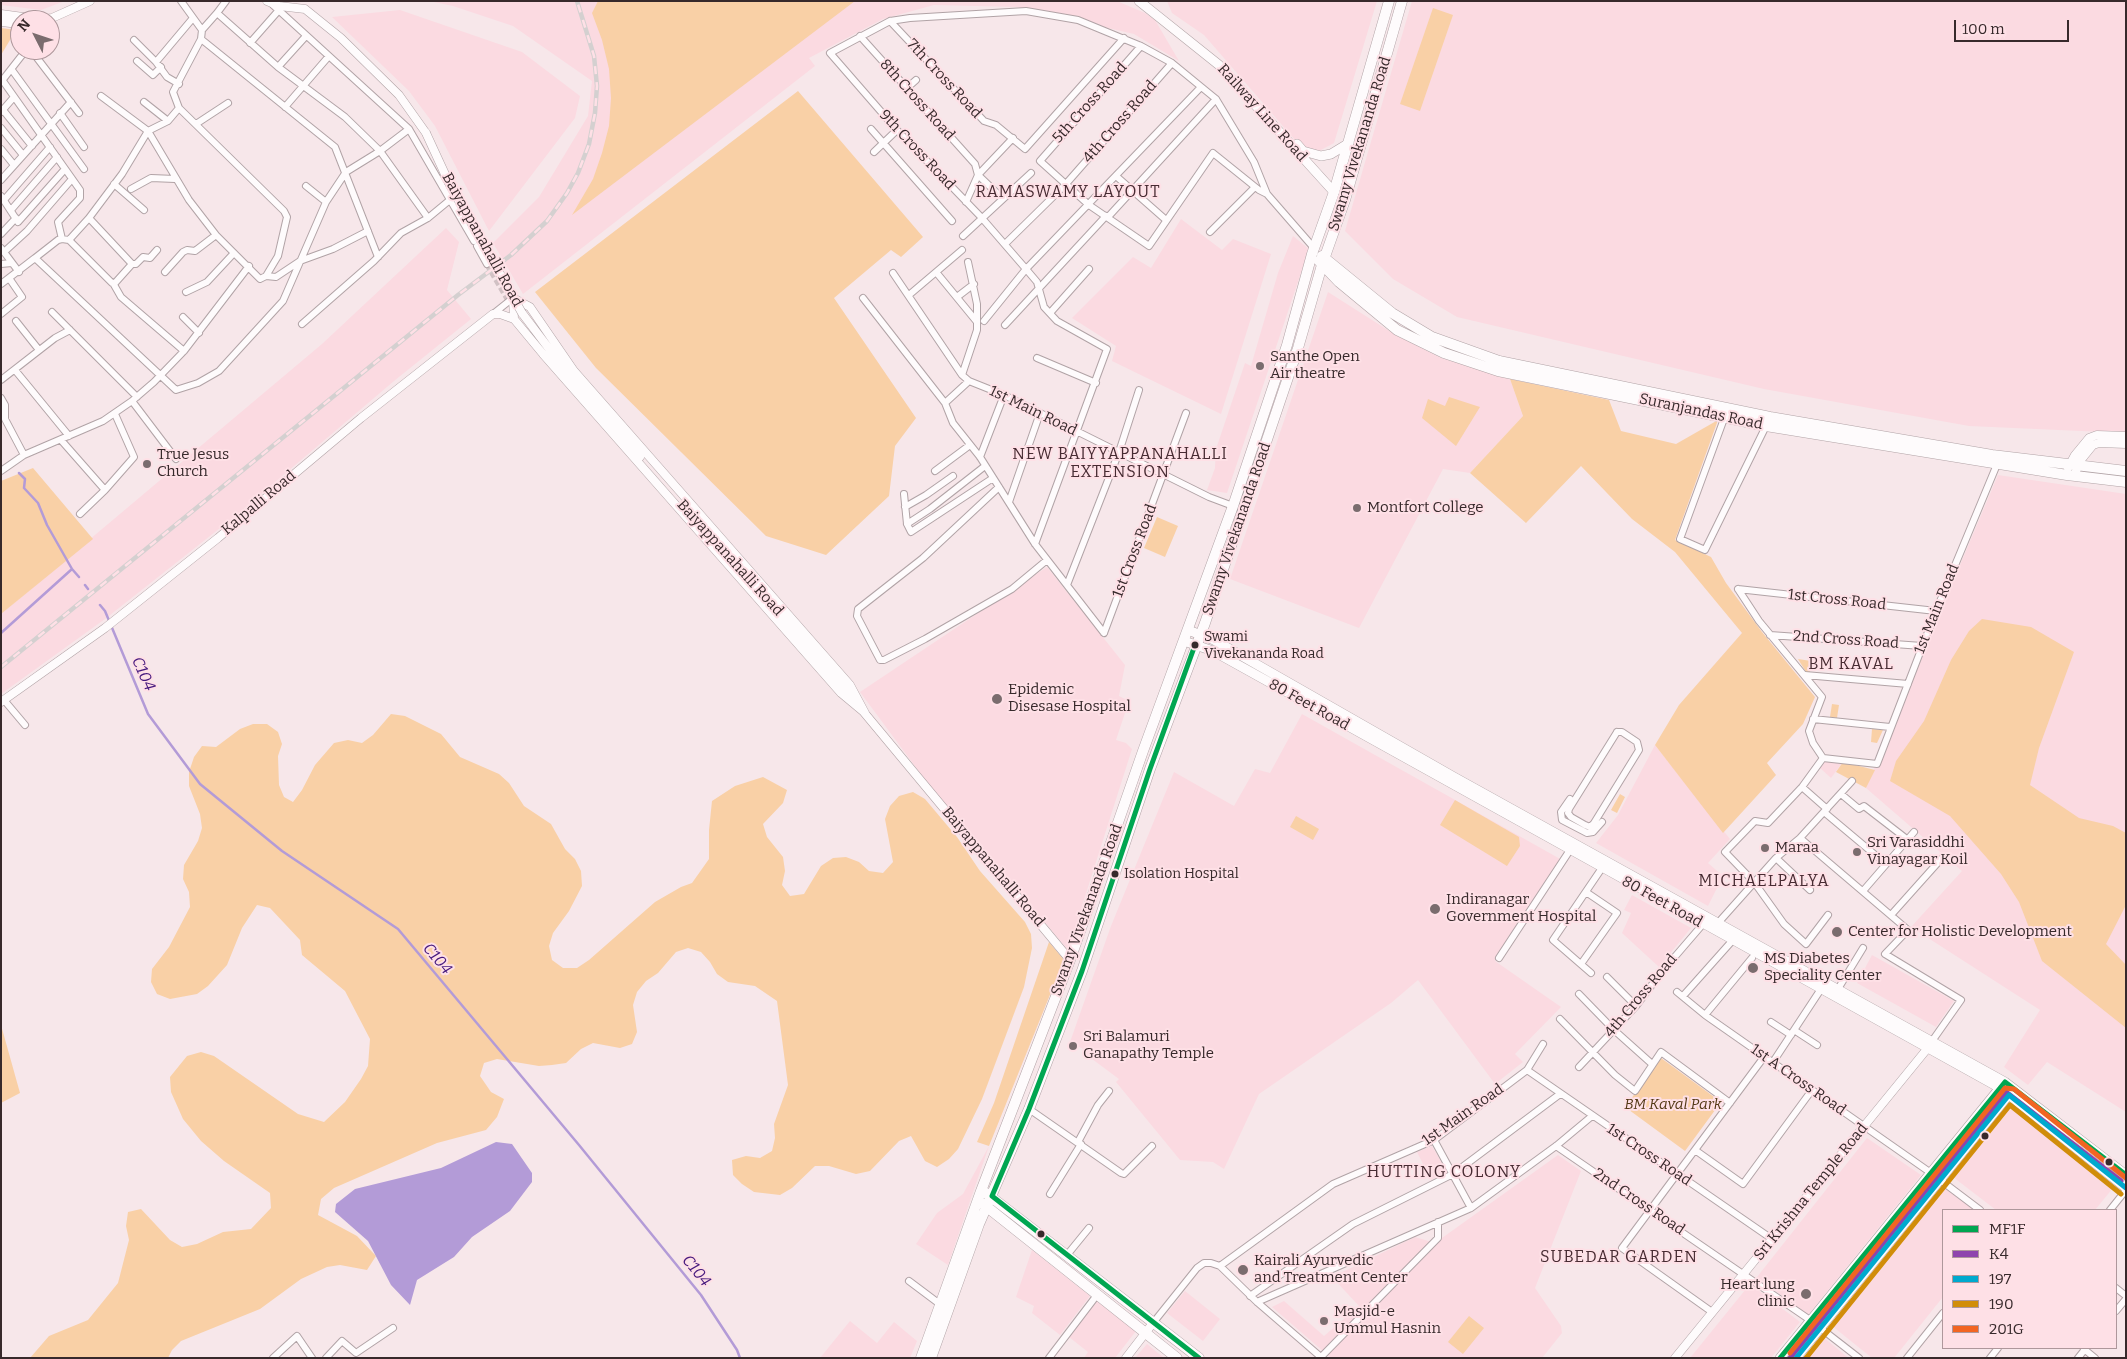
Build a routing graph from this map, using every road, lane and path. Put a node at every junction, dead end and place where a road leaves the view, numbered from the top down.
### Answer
1 (90, 1) edge
2 (181, 1) edge
3 (226, 1) edge
4 (1139, 1) edge
5 (1148, 1) edge
6 (1389, 1) edge
7 (1402, 1) edge
8 (268, 2) edge
9 (279, 10) junction
10 (60, 14) edge
11 (217, 14) junction
12 (193, 18) junction
13 (890, 21) junction
14 (202, 30) junction
15 (306, 36) junction
16 (860, 36) junction
17 (201, 38) junction
18 (1124, 38) junction
19 (134, 40) dead end
20 (250, 43) junction
21 (1142, 46) junction
22 (329, 56) junction
23 (19, 60) edge
24 (39, 60) edge
25 (137, 61) dead end
26 (1172, 63) junction
27 (158, 65) junction
28 (278, 67) junction
29 (12, 70) junction
30 (916, 80) dead end
31 (2, 82) edge
32 (179, 84) junction
33 (303, 86) junction
34 (1201, 87) junction
35 (907, 88) junction
36 (101, 96) dead end
37 (14, 97) junction
38 (1216, 100) junction
39 (71, 102) junction
40 (144, 102) dead end
41 (228, 103) dead end
42 (285, 107) junction
43 (179, 108) junction
44 (2, 111) edge
45 (60, 113) junction
46 (79, 113) dead end
47 (168, 121) junction
48 (51, 124) junction
49 (196, 124) junction
50 (1, 128) edge
51 (409, 129) junction
52 (871, 129) dead end
53 (897, 130) junction
54 (148, 131) junction
55 (41, 135) junction
56 (1012, 138) junction
57 (884, 143) junction
58 (1348, 143) junction
59 (32, 146) junction
60 (50, 147) junction
61 (84, 147) dead end
62 (1, 149) edge
63 (380, 151) junction
64 (874, 152) dead end
65 (23, 155) junction
66 (57, 158) junction
67 (14, 165) junction
68 (65, 169) junction
69 (84, 169) dead end
70 (346, 172) junction
71 (1031, 173) dead end
72 (978, 175) junction
73 (2, 176) edge
74 (1116, 176) junction
75 (72, 179) junction
76 (176, 179) junction
77 (114, 184) junction
78 (1066, 185) junction
79 (306, 186) dead end
80 (1255, 187) junction
81 (131, 189) dead end
82 (1133, 190) junction
83 (1334, 192) junction
84 (1267, 194) junction
85 (2, 198) edge
86 (1002, 198) junction
87 (451, 199) junction
88 (326, 202) junction
89 (966, 202) junction
90 (1089, 205) junction
91 (11, 210) junction
92 (144, 210) dead end
93 (1107, 216) junction
94 (16, 218) junction
95 (89, 218) junction
96 (428, 218) junction
97 (981, 218) junction
98 (1, 220) edge
99 (1166, 220) junction
100 (952, 221) dead end
101 (4, 231) edge
102 (368, 231) junction
103 (1210, 232) dead end
104 (216, 235) junction
105 (962, 236) dead end
106 (66, 240) junction
107 (1005, 244) junction
108 (3, 250) edge
109 (157, 250) dead end
110 (962, 250) dead end
111 (1313, 251) junction
112 (234, 253) junction
113 (378, 257) junction
114 (35, 258) junction
115 (300, 261) junction
116 (968, 262) dead end
117 (1323, 262) junction
118 (12, 263) junction
119 (1, 264) edge
120 (132, 264) junction
121 (487, 264) tunnel mouth
122 (249, 266) junction
123 (1026, 269) junction
124 (1088, 269) dead end
125 (19, 272) junction
126 (165, 272) dead end
127 (936, 272) junction
128 (893, 273) dead end
129 (266, 276) junction
130 (9, 278) junction
131 (113, 283) junction
132 (1, 284) edge
133 (974, 284) junction
134 (1040, 289) junction
135 (186, 292) dead end
136 (909, 295) junction
137 (957, 297) junction
138 (864, 298) dead end
139 (512, 303) junction
140 (52, 312) dead end
141 (1050, 313) junction
142 (1, 314) edge
143 (493, 314) junction
144 (183, 317) dead end
145 (514, 319) junction
146 (16, 321) dead end
147 (980, 322) junction
148 (302, 324) dead end
149 (1005, 325) dead end
150 (70, 330) junction
151 (199, 333) junction
152 (39, 350) junction
153 (184, 351) junction
154 (1037, 358) dead end
155 (14, 370) junction
156 (962, 375) junction
157 (160, 377) junction
158 (1, 380) edge
159 (969, 380) junction
160 (1096, 383) junction
161 (1139, 390) dead end
162 (1004, 395) junction
163 (1, 398) edge
164 (134, 399) junction
165 (945, 403) junction
166 (1040, 413) junction
167 (1186, 413) dead end
168 (115, 414) junction
169 (1725, 416) junction
170 (1766, 426) junction
171 (1078, 432) junction
172 (69, 436) junction
173 (2126, 436) edge
174 (61, 440) junction
175 (2126, 444) edge
176 (970, 445) junction
177 (1119, 452) junction
178 (24, 455) junction
179 (980, 457) junction
180 (176, 459) dead end
181 (1999, 460) junction
182 (985, 466) junction
183 (1, 470) edge
184 (935, 471) dead end
185 (2072, 471) junction
186 (2126, 471) edge
187 (1164, 475) junction
188 (952, 476) dead end
189 (993, 478) junction
190 (2126, 482) edge
191 (1000, 487) junction
192 (104, 490) junction
193 (904, 494) dead end
194 (1009, 502) junction
195 (1233, 506) junction
196 (905, 507) junction
197 (80, 514) dead end
198 (907, 524) junction
199 (1035, 544) junction
200 (1047, 560) junction
201 (1067, 586) junction
202 (1936, 611) junction
203 (1188, 630) junction
204 (1200, 634) junction
205 (1770, 635) junction
206 (1184, 641) junction
207 (1195, 645) junction
208 (1922, 646) junction
209 (1804, 675) junction
210 (1908, 684) junction
211 (3, 701) edge
212 (865, 713) junction
213 (1813, 719) junction
214 (25, 725) dead end
215 (1890, 727) junction
216 (1823, 758) junction
217 (1852, 781) dead end
218 (1802, 787) junction
219 (1841, 794) junction
220 (1570, 799) dead end
221 (1825, 811) junction
222 (1602, 822) dead end
223 (1577, 824) junction
224 (1914, 832) dead end
225 (1800, 838) junction
226 (1568, 840) junction
227 (1908, 840) junction
228 (1570, 850) junction
229 (1776, 858) junction
230 (1942, 858) dead end
231 (1886, 864) junction
232 (1604, 865) junction
233 (1754, 882) junction
234 (1810, 890) dead end
235 (1863, 891) junction
236 (1586, 892) junction
237 (1828, 915) dead end
238 (1891, 915) junction
239 (1718, 923) junction
240 (1703, 924) junction
241 (1732, 941) junction
242 (1863, 948) dead end
243 (1499, 958) dead end
244 (1752, 958) dead end
245 (1070, 960) junction
246 (1582, 964) junction
247 (1591, 973) dead end
248 (1607, 977) dead end
249 (1838, 989) junction
250 (1821, 990) junction
251 (1580, 994) dead end
252 (1636, 1006) junction
253 (1705, 1015) junction
254 (1560, 1019) dead end
255 (1771, 1022) dead end
256 (1614, 1030) junction
257 (1793, 1032) junction
258 (1543, 1044) dead end
259 (1817, 1045) dead end
260 (1929, 1045) junction
261 (1592, 1053) junction
262 (1764, 1057) junction
263 (1773, 1062) junction
264 (1652, 1064) junction
265 (1579, 1067) dead end
266 (1527, 1070) junction
267 (2002, 1085) junction
268 (1109, 1090) dead end
269 (1812, 1090) junction
270 (2011, 1091) junction
271 (1560, 1094) junction
272 (1730, 1103) junction
273 (1029, 1109) junction
274 (1592, 1116) junction
275 (1864, 1126) junction
276 (1434, 1140) junction
277 (1079, 1143) junction
278 (2078, 1144) junction
279 (1152, 1146) dead end
280 (1556, 1146) junction
281 (1695, 1150) junction
282 (1931, 1173) junction
283 (1454, 1174) junction
284 (1677, 1174) junction
285 (2126, 1175) edge
286 (1940, 1179) junction
287 (2126, 1189) edge
288 (1050, 1194) dead end
289 (980, 1195) junction
290 (992, 1196) junction
291 (987, 1206) junction
292 (1471, 1208) junction
293 (1979, 1209) edge
294 (2111, 1209) edge
295 (1650, 1210) junction
296 (1438, 1222) junction
297 (1089, 1228) dead end
298 (1772, 1239) junction
299 (1067, 1255) junction
300 (1220, 1266) junction
301 (1743, 1274) junction
302 (909, 1281) dead end
303 (1097, 1294) junction
304 (1250, 1296) junction
305 (2126, 1297) edge
306 (1257, 1302) junction
307 (940, 1304) junction
308 (2117, 1310) edge
309 (1712, 1312) junction
310 (1942, 1314) edge
311 (1810, 1320) junction
312 (1153, 1323) junction
313 (393, 1328) dead end
314 (1820, 1328) junction
315 (1145, 1333) junction
316 (2085, 1349) edge
317 (1322, 1357) edge
318 (272, 1358) edge
319 (312, 1358) edge
320 (326, 1358) edge
321 (921, 1358) edge
322 (931, 1358) edge
323 (1049, 1358) edge
324 (1126, 1358) edge
325 (1177, 1358) edge
326 (1199, 1358) edge
327 (1675, 1358) edge
328 (1780, 1358) edge
329 (1796, 1358) edge
330 (1859, 1358) edge
331 (1907, 1358) edge
332 (2078, 1358) edge
333 (2095, 1358) edge

1 - 10 street
2 - 12 street
3 - 11 street
4 - 83 main road, Railway Line Road
5 - 58 main road
6 - 58 main road, Swamy Vivekananda Road
7 - 117 main road, Swamy Vivekananda Road
8 - 9 street
8 - 212 street, Baiyappanahalli Road, bridge
9 - 15 street
9 - 20 street
11 - 14 street
11 - 20 street
12 - 14 street
12 - 27 street
13 - 16 street
13 - 18 street
13 - 56 street, 7th Cross Road
14 - 17 street
15 - 22 street
15 - 28 street
16 - 35 street, 8th Cross Road
16 - 53 street, 9th Cross Road
17 - 32 street
17 - 42 street
18 - 21 street
18 - 56 street, 7th Cross Road
19 - 27 street
20 - 28 street
21 - 26 street
21 - 78 street, 5th Cross Road
22 - 33 street
22 - 51 street
23 - 29 street
24 - 39 street
25 - 27 street
26 - 34 street
26 - 78 street, 4th Cross Road
27 - 32 street
28 - 33 street
29 - 31 street
29 - 48 street
30 - 35 street
31 - 37 street
32 - 43 street
33 - 42 street
33 - 63 street
34 - 38 street
34 - 74 street
35 - 72 street, 8th Cross Road
36 - 54 street
37 - 44 street
37 - 55 street
38 - 82 street
38 - 84 street
39 - 45 street
39 - 46 street
40 - 47 street
41 - 49 street
42 - 70 street
43 - 47 street
43 - 49 street
44 - 59 street
45 - 48 street
45 - 61 street
47 - 54 street
48 - 55 street
48 - 69 street
49 - 129 street
50 - 65 street
51 - 63 street
51 - 87 street
52 - 57 street
53 - 57 street
53 - 89 street, 9th Cross Road
54 - 76 street
54 - 77 street
55 - 59 street
55 - 60 street
56 - 72 street
57 - 64 street
57 - 100 street
58 - 83 main road, Swamy Vivekananda Road
59 - 65 street
60 - 66 street
60 - 85 street
62 - 67 street
63 - 70 street
63 - 96 street
65 - 67 street
66 - 68 street
66 - 91 street
67 - 73 street
68 - 75 street
68 - 94 street
70 - 88 street
70 - 102 street
71 - 86 street
72 - 86 street
72 - 89 street
74 - 82 street
74 - 90 street
75 - 106 street
75 - 108 street
76 - 81 street
76 - 104 street
77 - 92 street
77 - 95 street
78 - 90 street
78 - 107 street, 4th Cross Road
79 - 88 street
80 - 84 street
80 - 99 street
80 - 103 street
82 - 93 street
82 - 99 street
83 - 111 main road, Swamy Vivekananda Road
84 - 111 street
85 - 91 street
86 - 97 street
87 - 96 street
87 - 121 street
88 - 115 street
89 - 97 street, 9th Cross Road
90 - 93 street
90 - 123 street
91 - 94 street
93 - 99 street
93 - 134 street
94 - 101 street
95 - 106 street
95 - 120 street
96 - 113 street
97 - 105 street
97 - 107 street, 9th Cross Road
98 - 101 street
102 - 113 street
102 - 115 street
104 - 112 street
104 - 126 street
106 - 114 street
106 - 131 street
107 - 123 street, 9th Cross Road
108 - 118 street
109 - 120 street
110 - 127 street
111 - 117 main road, Suranjandas Road
111 - 195 main road, Swamy Vivekananda Road
112 - 122 street
112 - 135 street
113 - 148 street
114 - 125 street
114 - 157 street
115 - 129 street
115 - 157 street
116 - 133 street
117 - 169 main road, Suranjandas Road
117 - 181 main road, Suranjandas Road
117 - 204 main road, Swamy Vivekananda Road
118 - 119 street
118 - 125 street
120 - 131 street
122 - 129 street
122 - 151 street
123 - 134 street, 9th Cross Road
123 - 147 street
124 - 141 street
125 - 130 street
127 - 136 street
127 - 137 street
128 - 136 street
130 - 132 street
130 - 142 street
131 - 153 street
133 - 137 street
133 - 147 street
134 - 141 street
134 - 149 street
136 - 156 street
137 - 147 street
138 - 165 street
139 - 143 street, Kalpalli Road
139 - 145 street, Baiyappanahalli Road
139 - 212 street
140 - 150 street
141 - 160 street
143 - 145 street
143 - 211 street, Kalpalli Road
144 - 151 street
145 - 212 street, Baiyappanahalli Road
146 - 152 street
147 - 156 street
150 - 152 street
150 - 164 street
151 - 153 street
152 - 155 street
153 - 157 street
154 - 160 street
155 - 158 street
155 - 172 street
156 - 159 street, 1st Main Road
157 - 164 street
159 - 162 street, 1st Main Road
159 - 165 street
160 - 171 street
161 - 177 street
162 - 166 street, 1st Main Road
162 - 179 street
163 - 178 street
164 - 168 street
164 - 180 street
165 - 176 street
166 - 171 street, 1st Main Road
166 - 194 street
167 - 187 street, 1st Cross Road
168 - 172 street
168 - 192 street
169 - 170 main road, Suranjandas Road
169 - 170 street
170 - 181 main road, Suranjandas Road
171 - 177 street, 1st Main Road
171 - 199 street
172 - 174 street
173 - 185 street
174 - 178 street
174 - 192 street
175 - 185 street
176 - 179 street
176 - 184 street
177 - 187 street, 1st Main Road
177 - 201 street
178 - 183 street
179 - 182 street
181 - 185 main road, Suranjandas Road
181 - 202 street, 1st Main Road
182 - 189 street
182 - 198 street
185 - 186 main road, Suranjandas Road
185 - 190 main road, Suranjandas Road
187 - 195 street, 1st Main Road
187 - 201 street, 1st Cross Road
188 - 196 street
189 - 191 street
189 - 198 street
191 - 194 street
191 - 200 street
192 - 197 street
193 - 196 street
194 - 199 street
195 - 203 main road, Swamy Vivekananda Road
196 - 198 street
199 - 200 street
200 - 201 street
202 - 205 street, 1st Cross Road
202 - 208 street, 1st Main Road
203 - 204 main road, 80 Feet Road
203 - 206 main road, Swamy Vivekananda Road
204 - 207 main road, Swamy Vivekananda Road
204 - 226 main road, 80 Feet Road
205 - 208 street, 2nd Cross Road
205 - 209 street
206 - 207 main road, 80 Feet Road
206 - 245 main road, Swamy Vivekananda Road
207 - 228 main road, 80 Feet Road
207 - 273 main road, Swamy Vivekananda Road
208 - 210 street, 1st Main Road
209 - 210 street
209 - 213 street
210 - 215 street, 1st Main Road
211 - 214 street
212 - 245 street, Baiyappanahalli Road
213 - 215 street
213 - 216 street
215 - 216 street, 1st Main Road
216 - 218 street
217 - 219 street
218 - 221 street
218 - 233 street
219 - 221 street
219 - 227 street
220 - 223 street
221 - 225 street
221 - 231 street
222 - 223 street
223 - 223 street
223 - 226 street
224 - 227 street
225 - 229 street
225 - 235 street
226 - 232 main road, 80 Feet Road
227 - 231 street
228 - 232 main road, 80 Feet Road
228 - 243 street
229 - 233 street
229 - 234 street
230 - 238 street
231 - 235 street
232 - 236 street
232 - 239 main road, 80 Feet Road
232 - 240 main road, 80 Feet Road
233 - 237 street
233 - 239 street
235 - 238 street
236 - 246 street
236 - 246 street
238 - 260 street
239 - 249 main road, 80 Feet Road
240 - 241 main road, 80 Feet Road
240 - 252 street, 4th Cross Road
241 - 250 main road, 80 Feet Road
241 - 253 street, 1st A Cross Road
242 - 249 street
244 - 253 street
245 - 289 main road, Swamy Vivekananda Road
246 - 247 street
248 - 252 street
249 - 260 main road, 80 Feet Road
250 - 257 street
250 - 260 main road, 80 Feet Road
251 - 256 street
252 - 256 street, 4th Cross Road
253 - 262 street, 1st A Cross Road
254 - 261 street
255 - 257 street
256 - 261 street, 4th Cross Road
256 - 264 street
257 - 259 street
257 - 263 street
258 - 266 street, 1st Main Road
260 - 267 main road, 80 Feet Road
260 - 275 street, Sri Krishna Temple Road
261 - 264 street
261 - 265 street, 4th Cross Road
262 - 263 street, 1st A Cross Road
262 - 272 street
263 - 269 street, 1st A Cross Road
264 - 272 street
266 - 271 street, 1st Cross Road
266 - 276 street, 1st Main Road
267 - 270 main road, 80 Feet Road
267 - 282 main road
268 - 277 street
269 - 275 street, 1st A Cross Road
269 - 281 street
270 - 278 main road, 80 Feet Road
270 - 286 main road
271 - 274 street, 1st Cross Road
271 - 283 street
272 - 281 street
273 - 277 street
273 - 290 main road, Swamy Vivekananda Road
274 - 280 street
274 - 284 street, 1st Cross Road
275 - 282 street, 1st A Cross Road
275 - 298 street, Sri Krishna Temple Road
276 - 283 street
276 - 300 street, 1st Main Road
277 - 279 street
277 - 288 street
278 - 285 main road, 80 Feet Road
278 - 287 main road, 80 Feet Road
280 - 292 street
280 - 295 street, 2nd Cross Road
281 - 284 street
282 - 286 street, 1st A Cross Road
282 - 311 main road
283 - 292 street
283 - 304 street
284 - 295 street
284 - 298 street, 1st Cross Road
286 - 293 street
286 - 314 main road
287 - 294 street
289 - 290 main road
289 - 291 main road
289 - 307 main road, Swamy Vivekananda Road
290 - 291 main road, Swamy Vivekananda Road
290 - 299 main road
291 - 303 main road
291 - 322 main road, Swamy Vivekananda Road
292 - 296 street
295 - 301 street, 2nd Cross Road
295 - 309 street
296 - 306 street
296 - 317 street
297 - 299 street
298 - 301 street, Sri Krishna Temple Road
299 - 312 main road
300 - 304 street
300 - 312 street
301 - 309 street, Sri Krishna Temple Road
301 - 311 street, 2nd Cross Road
302 - 307 street
303 - 315 main road
303 - 323 street
304 - 306 street
305 - 308 street
306 - 317 street
307 - 321 main road, Swamy Vivekananda Road
309 - 327 street, Sri Krishna Temple Road
310 - 331 street
311 - 314 street, 2nd Cross Road
311 - 328 main road
312 - 315 street
312 - 326 main road
313 - 320 street
314 - 329 main road
314 - 330 street
315 - 324 street
315 - 325 main road
316 - 332 street
316 - 333 street
318 - 319 street

